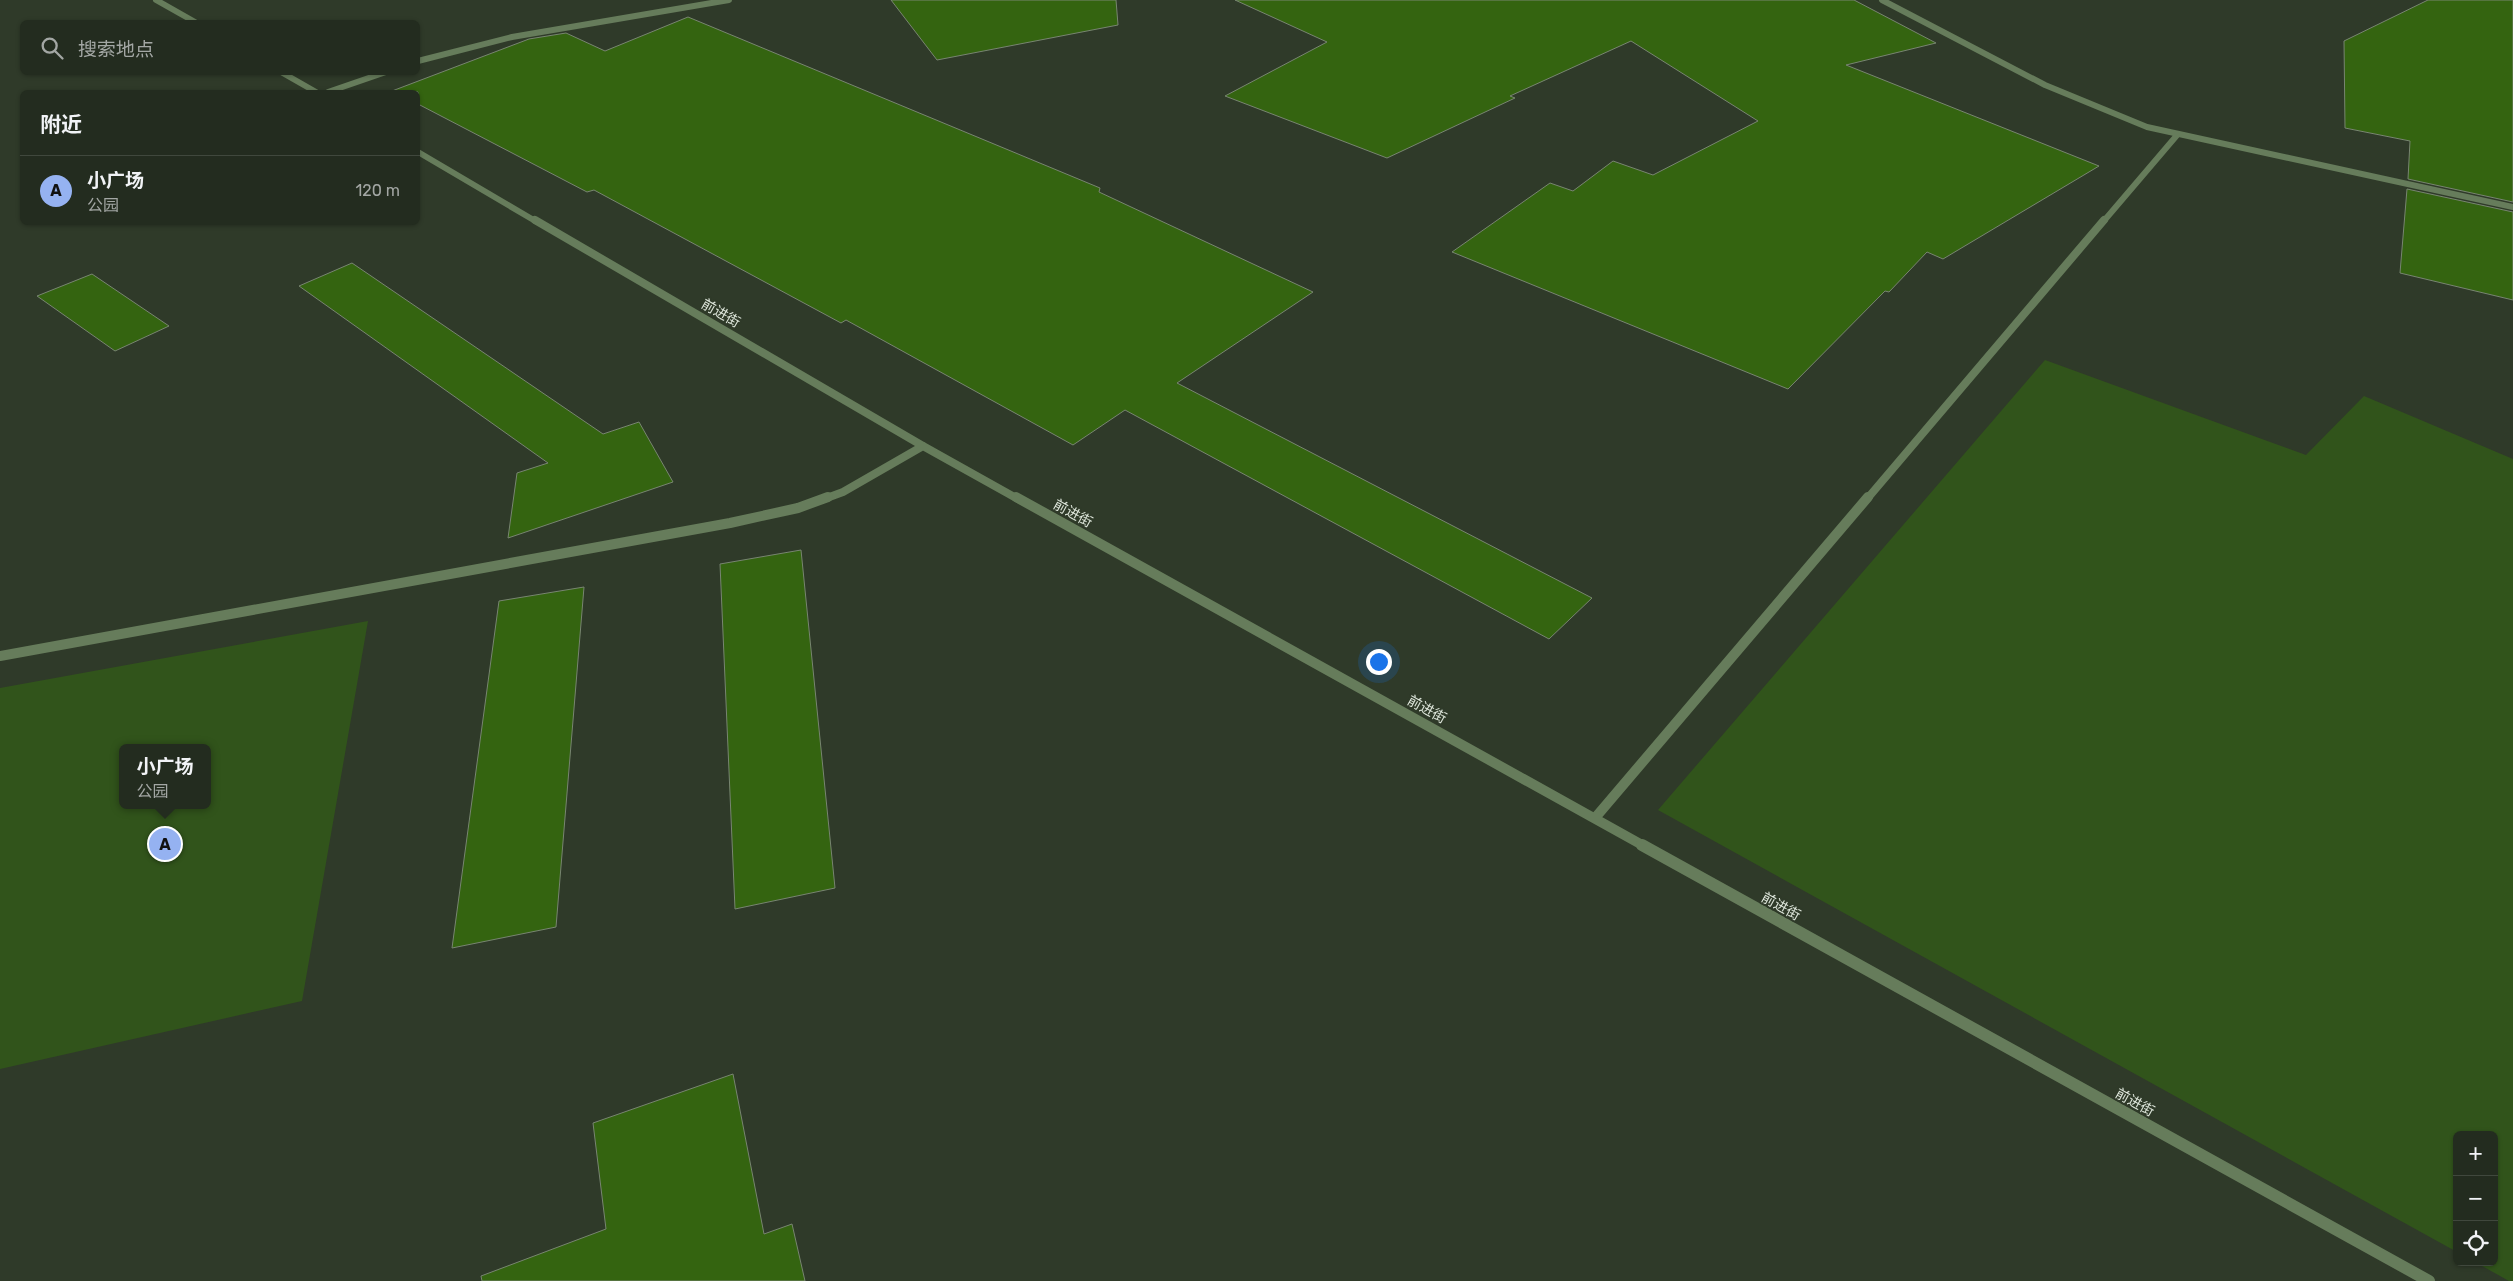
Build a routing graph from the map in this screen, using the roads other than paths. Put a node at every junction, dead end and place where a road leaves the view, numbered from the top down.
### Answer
1 (156, 0) edge
2 (729, 0) edge
3 (1882, 0) edge
4 (191, 20) edge
5 (420, 60) edge
6 (286, 75) edge
7 (377, 75) edge
8 (312, 90) edge
9 (334, 90) edge
10 (2178, 134) junction
11 (420, 153) edge
12 (2513, 206) edge
13 (923, 446) junction
14 (0, 656) edge
15 (1595, 818) junction
16 (2429, 1281) edge

1 - 4 street
2 - 5 street
3 - 10 street
6 - 8 street
7 - 9 street
10 - 12 street
10 - 15 street
11 - 13 street, 前进街
13 - 14 street
13 - 15 street, 前进街
15 - 16 street, 前进街

